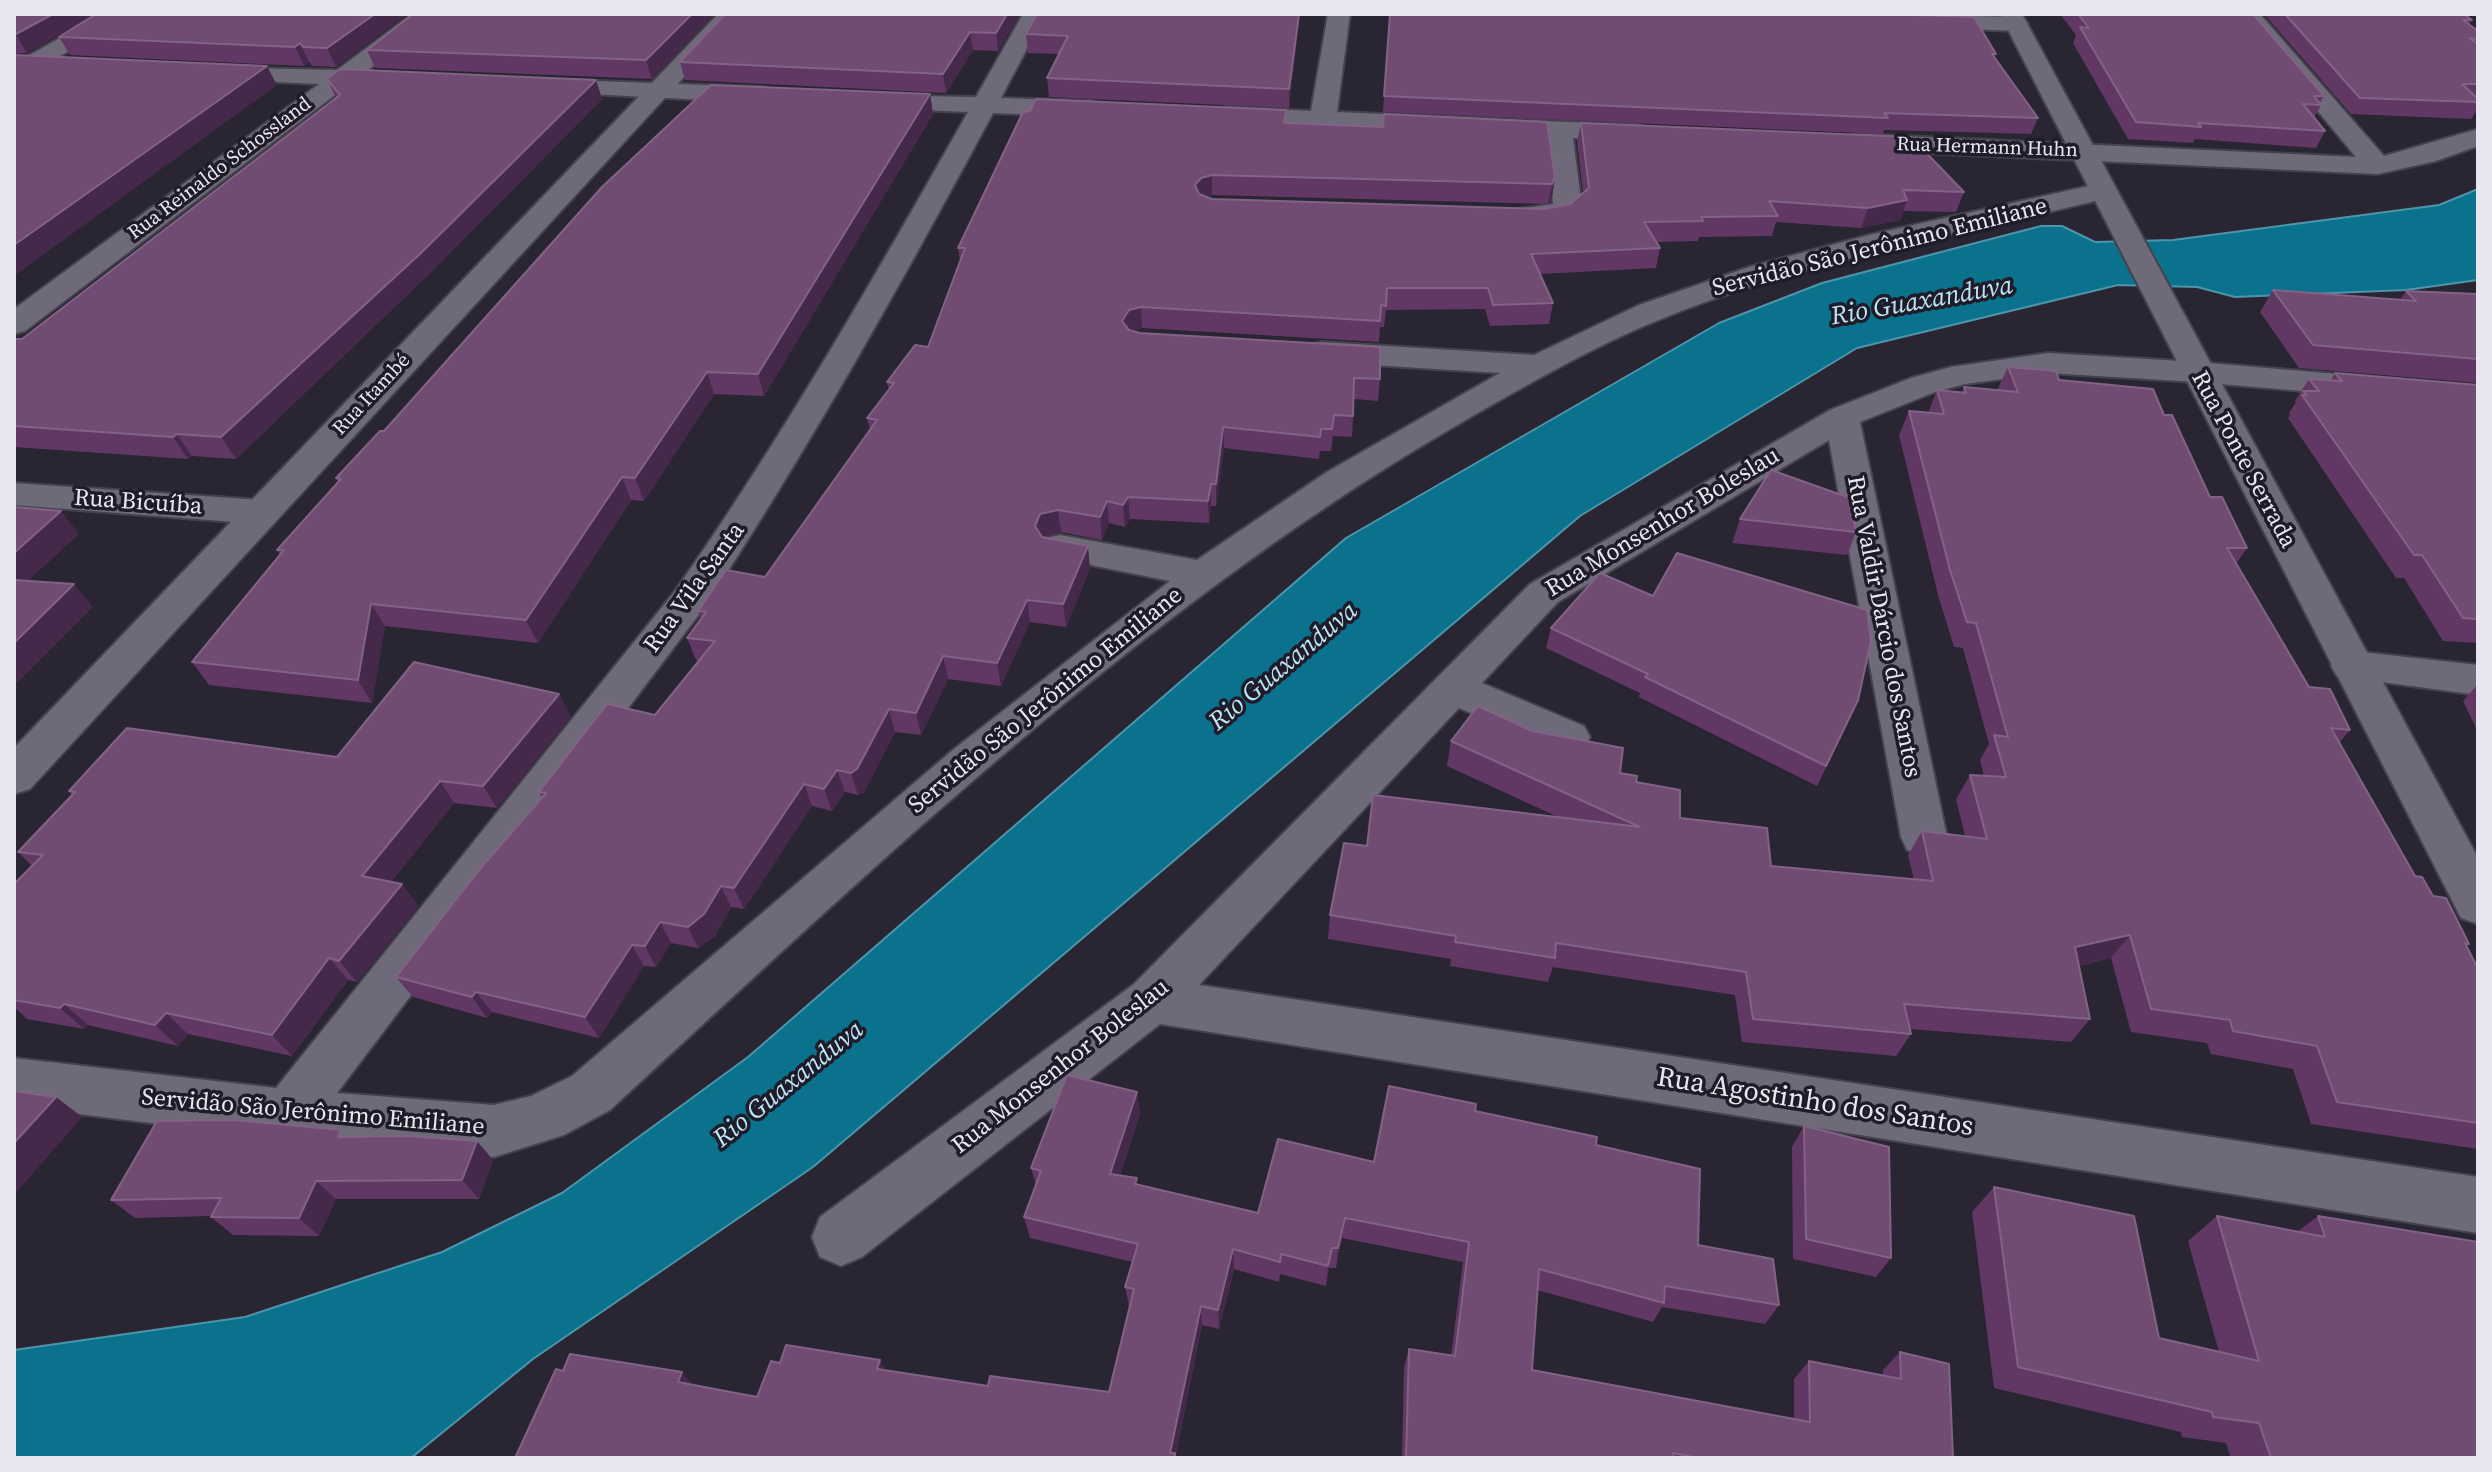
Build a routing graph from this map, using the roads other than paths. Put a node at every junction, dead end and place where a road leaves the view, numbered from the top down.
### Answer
1 (118, 14) edge
2 (427, 14) edge
3 (731, 14) edge
4 (1034, 14) edge
5 (1339, 14) edge
6 (2248, 14) edge
7 (1889, 19) edge
8 (2013, 19) edge
9 (78, 66) edge
10 (20, 67) edge
11 (187, 70) edge
12 (342, 77) junction
13 (421, 81) edge
14 (517, 85) edge
15 (660, 91) junction
16 (783, 96) edge
17 (845, 99) edge
18 (984, 105) junction
19 (1122, 111) edge
20 (1199, 114) edge
21 (1323, 119) junction
22 (1559, 129) junction
23 (1670, 134) edge
24 (2478, 137) edge
25 (1828, 141) edge
26 (2082, 152) junction
27 (2378, 166) junction
28 (2102, 191) junction
29 (1494, 216) edge
30 (14, 324) edge
31 (1285, 349) edge
32 (1539, 365) junction
33 (2197, 372) junction
34 (2478, 396) edge
35 (1842, 417) junction
36 (14, 494) edge
37 (261, 512) junction
38 (1060, 547) edge
39 (1201, 574) junction
40 (2352, 666) junction
41 (2478, 680) edge
42 (1453, 688) junction
43 (1568, 737) edge
44 (14, 777) edge
45 (1924, 837) edge
46 (2478, 904) edge
47 (1152, 1000) junction
48 (14, 1082) edge
49 (288, 1115) junction
50 (2478, 1205) edge
51 (841, 1237) dead end

1 - 10 street
2 - 12 street, Rua Reinaldo Schossland
3 - 15 street, Rua Itambé
4 - 18 street, Rua Vila Santa
5 - 21 street
6 - 27 street
7 - 8 street
8 - 26 street, Rua Ponte Serrada
9 - 10 street
11 - 12 street
12 - 13 street
12 - 30 street, Rua Reinaldo Schossland
14 - 15 street
15 - 16 street
15 - 37 street, Rua Itambé
17 - 18 street
18 - 19 street
18 - 49 street, Rua Vila Santa
20 - 21 street
21 - 22 street
22 - 23 street
22 - 29 street
24 - 27 street, Rua Hermann Huhn
25 - 26 street, Rua Hermann Huhn
26 - 27 street, Rua Hermann Huhn
26 - 28 street, Rua Ponte Serrada
28 - 32 street, Servidão São Jerônimo Emiliane
28 - 33 street, Rua Ponte Serrada
31 - 32 street
32 - 39 street, Servidão São Jerônimo Emiliane
33 - 34 street, Rua Monsenhor Boleslau
33 - 35 street, Rua Monsenhor Boleslau
33 - 40 street, Rua Ponte Serrada
35 - 42 street, Rua Monsenhor Boleslau
35 - 45 street, Rua Valdir Dárcio dos Santos
36 - 37 street, Rua Bicuíba
37 - 44 street, Rua Itambé
38 - 39 street
39 - 49 street, Servidão São Jerônimo Emiliane
40 - 41 street
40 - 46 street, Rua Ponte Serrada
42 - 43 street
42 - 47 street, Rua Monsenhor Boleslau
47 - 50 street, Rua Agostinho dos Santos
47 - 51 street, Rua Monsenhor Boleslau
48 - 49 street, Servidão São Jerônimo Emiliane

